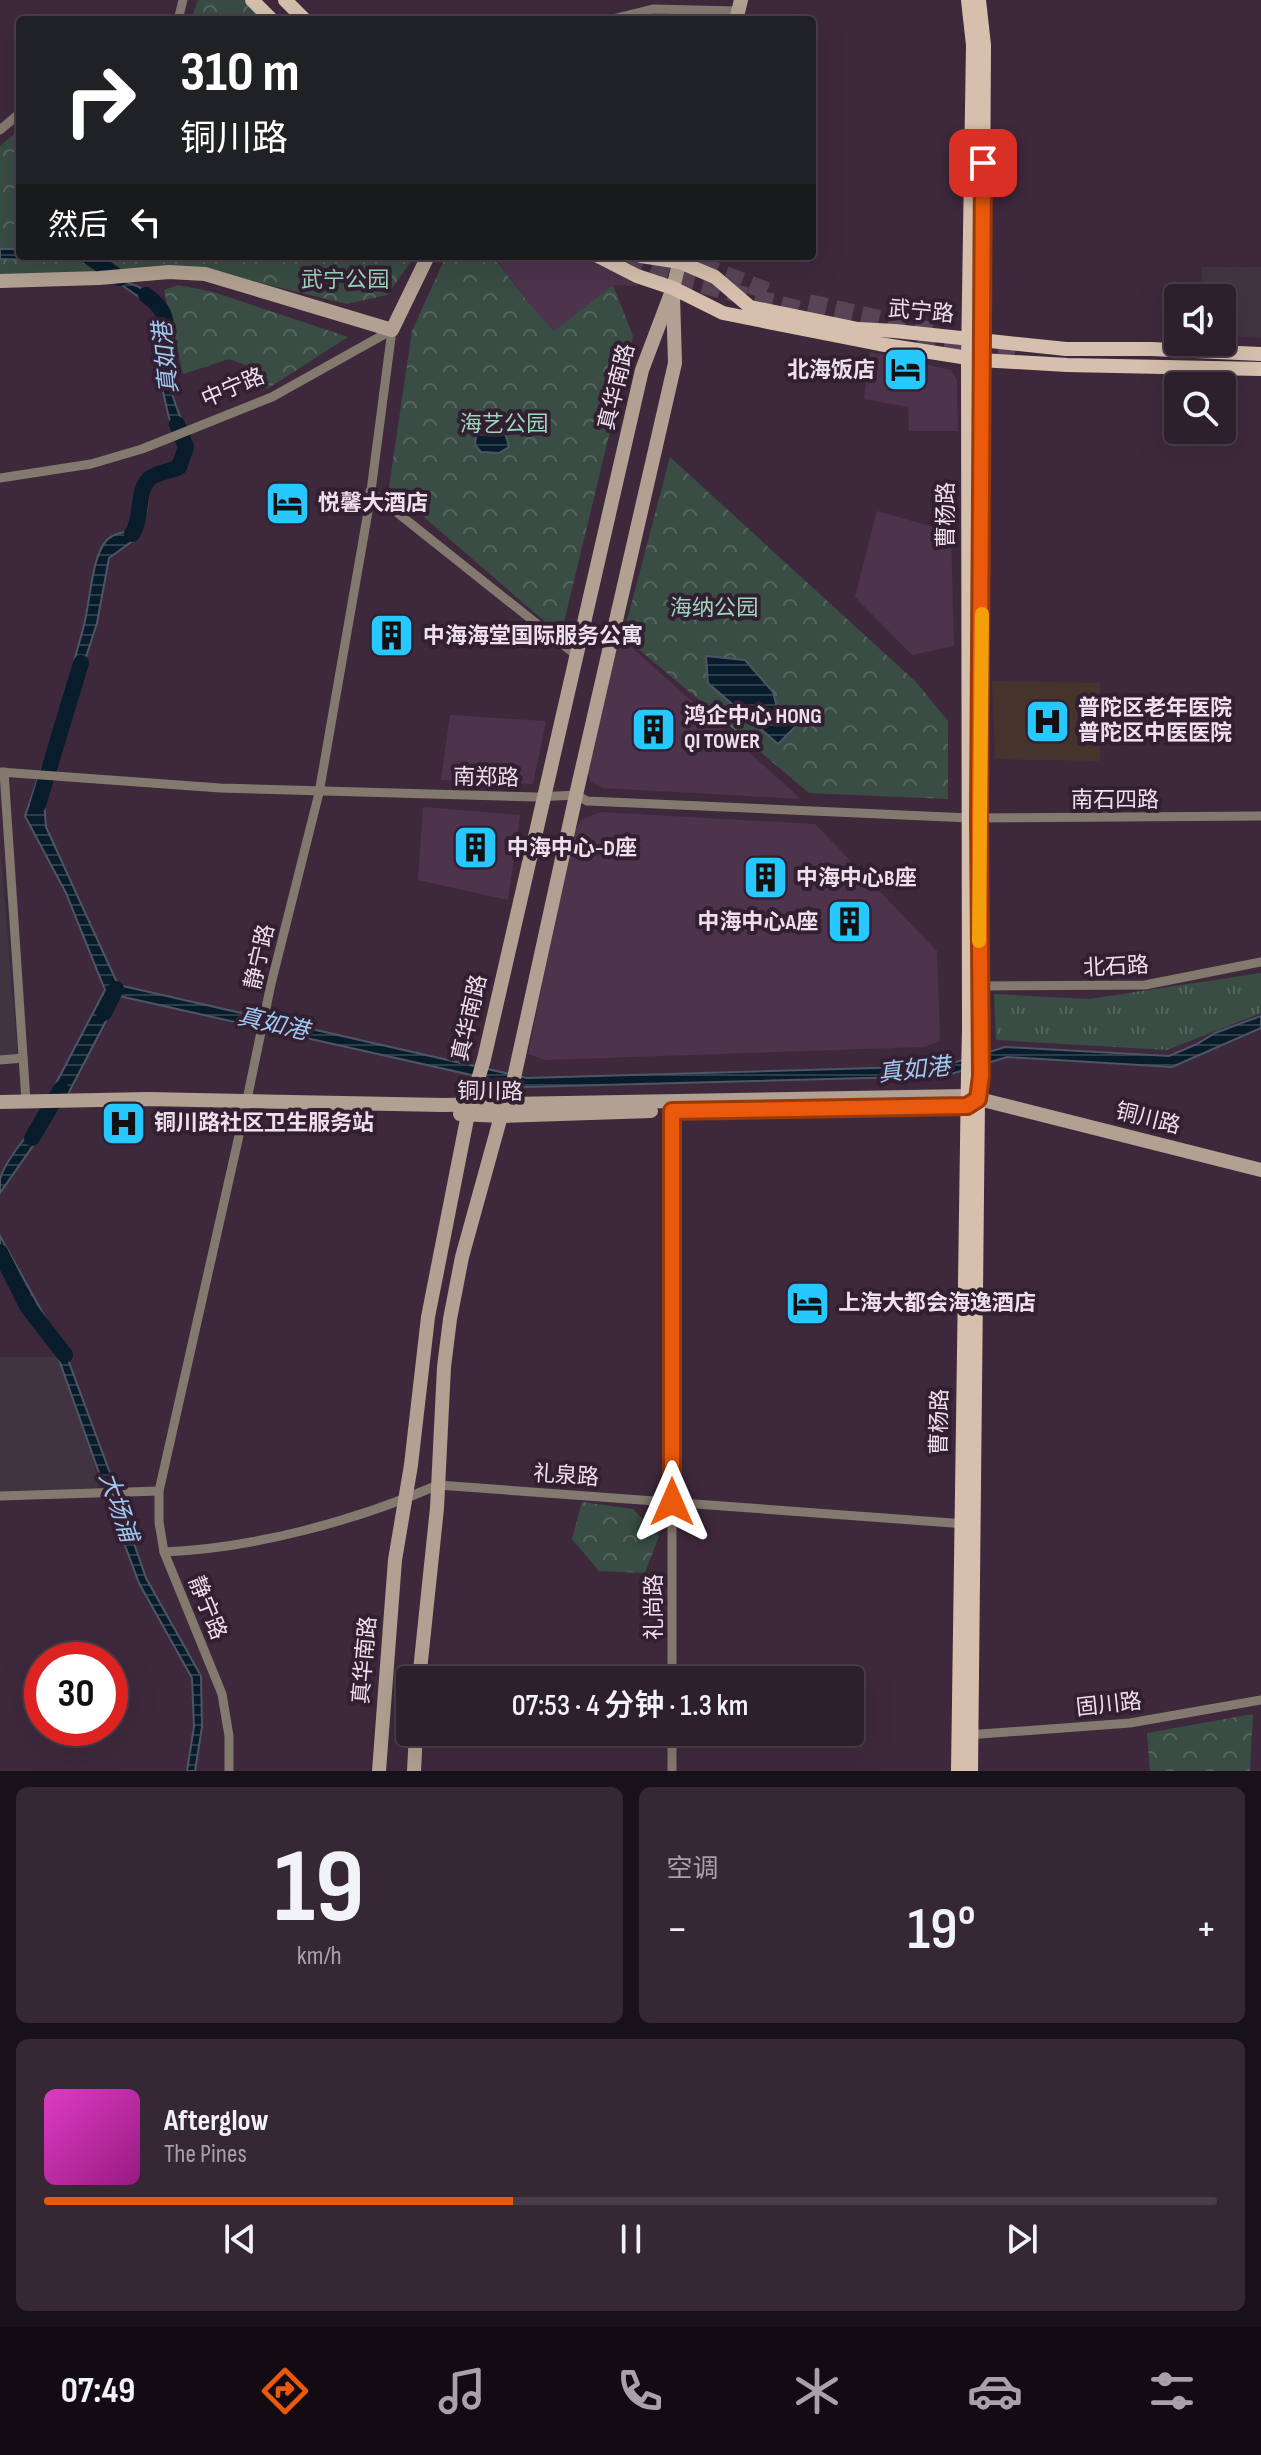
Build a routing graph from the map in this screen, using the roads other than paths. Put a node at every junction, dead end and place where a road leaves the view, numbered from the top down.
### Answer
1 (252, 0) edge
2 (285, 0) edge
3 (968, 0) edge
4 (979, 0) edge
5 (738, 10) edge
6 (268, 16) edge
7 (301, 16) edge
8 (624, 16) edge
9 (16, 116) edge
10 (0, 130) edge
11 (426, 260) edge
12 (606, 260) edge
13 (680, 260) edge
14 (682, 260) edge
15 (0, 281) edge
16 (673, 288) junction
17 (392, 330) junction
18 (975, 340) junction
19 (1261, 354) edge
20 (974, 360) junction
21 (1261, 369) edge
22 (0, 478) edge
23 (370, 491) junction
24 (576, 655) junction
25 (2, 772) edge
26 (319, 793) junction
27 (576, 795) junction
28 (543, 797) junction
29 (1261, 816) edge
30 (974, 818) junction
31 (1261, 962) edge
32 (975, 986) junction
33 (23, 1058) junction
34 (0, 1060) edge
35 (971, 1100) junction
36 (0, 1102) edge
37 (35, 1104) junction
38 (246, 1104) junction
39 (672, 1106) junction
40 (0, 1109) edge
41 (503, 1109) junction
42 (470, 1110) junction
43 (1261, 1170) edge
44 (438, 1485) junction
45 (159, 1491) junction
46 (0, 1496) edge
47 (405, 1499) junction
48 (672, 1502) junction
49 (968, 1524) junction
50 (164, 1552) junction
51 (420, 1666) edge
52 (672, 1666) edge
53 (1261, 1700) edge
54 (965, 1735) junction
55 (415, 1746) edge
56 (672, 1746) edge
57 (229, 1771) edge
58 (379, 1771) edge
59 (414, 1771) edge
60 (672, 1771) edge
61 (958, 1771) edge
62 (971, 1771) edge

1 - 6 main road
2 - 7 main road
3 - 18 main road, 曹杨路
4 - 18 main road, 曹杨路
5 - 8 street
9 - 10 street
11 - 17 main road
12 - 16 main road, 武宁路
13 - 16 main road, 真华南路
14 - 18 main road, 武宁路
15 - 17 main road
16 - 20 main road, 武宁路
16 - 24 main road, 真华南路
16 - 27 main road, 真华南路
17 - 22 street, 中宁路
17 - 23 street, 静宁路
18 - 19 main road, 武宁路
18 - 20 main road, 曹杨路
20 - 21 main road, 武宁路
20 - 30 main road, 曹杨路
23 - 24 street
23 - 26 street, 静宁路
24 - 28 main road, 真华南路
25 - 26 street, 南郑路
25 - 33 street
26 - 28 street, 南郑路
26 - 38 street, 静宁路
27 - 28 street, 南郑路
27 - 30 street, 南郑路
27 - 41 main road, 真华南路
28 - 42 main road, 真华南路
29 - 30 street, 南石四路
30 - 32 main road, 曹杨路
31 - 32 street, 北石路
32 - 35 main road, 曹杨路, bridge
33 - 34 street
33 - 37 street
35 - 39 main road, 铜川路
35 - 43 main road, 铜川路
35 - 49 main road, 曹杨路
36 - 37 main road, 铜川路
37 - 38 main road, 铜川路
37 - 40 main road, 铜川路
38 - 42 main road, 铜川路
38 - 45 street, 静宁路
39 - 41 main road, 铜川路
39 - 48 street, 礼尚路
41 - 42 main road, 铜川路
41 - 44 main road, 真华南路
42 - 47 main road, 真华南路
44 - 47 street, 礼泉路
44 - 48 street, 礼泉路
44 - 51 main road, 真华南路
45 - 46 street
45 - 50 street, 静宁路
47 - 50 street, 礼泉路
47 - 58 main road, 真华南路
48 - 49 street, 礼泉路
48 - 52 street, 礼尚路
49 - 54 main road, 曹杨路
50 - 57 street, 静宁路
53 - 54 street, 固川路
54 - 61 main road, 曹杨路
54 - 62 main road, 曹杨路
55 - 59 main road
56 - 60 street

